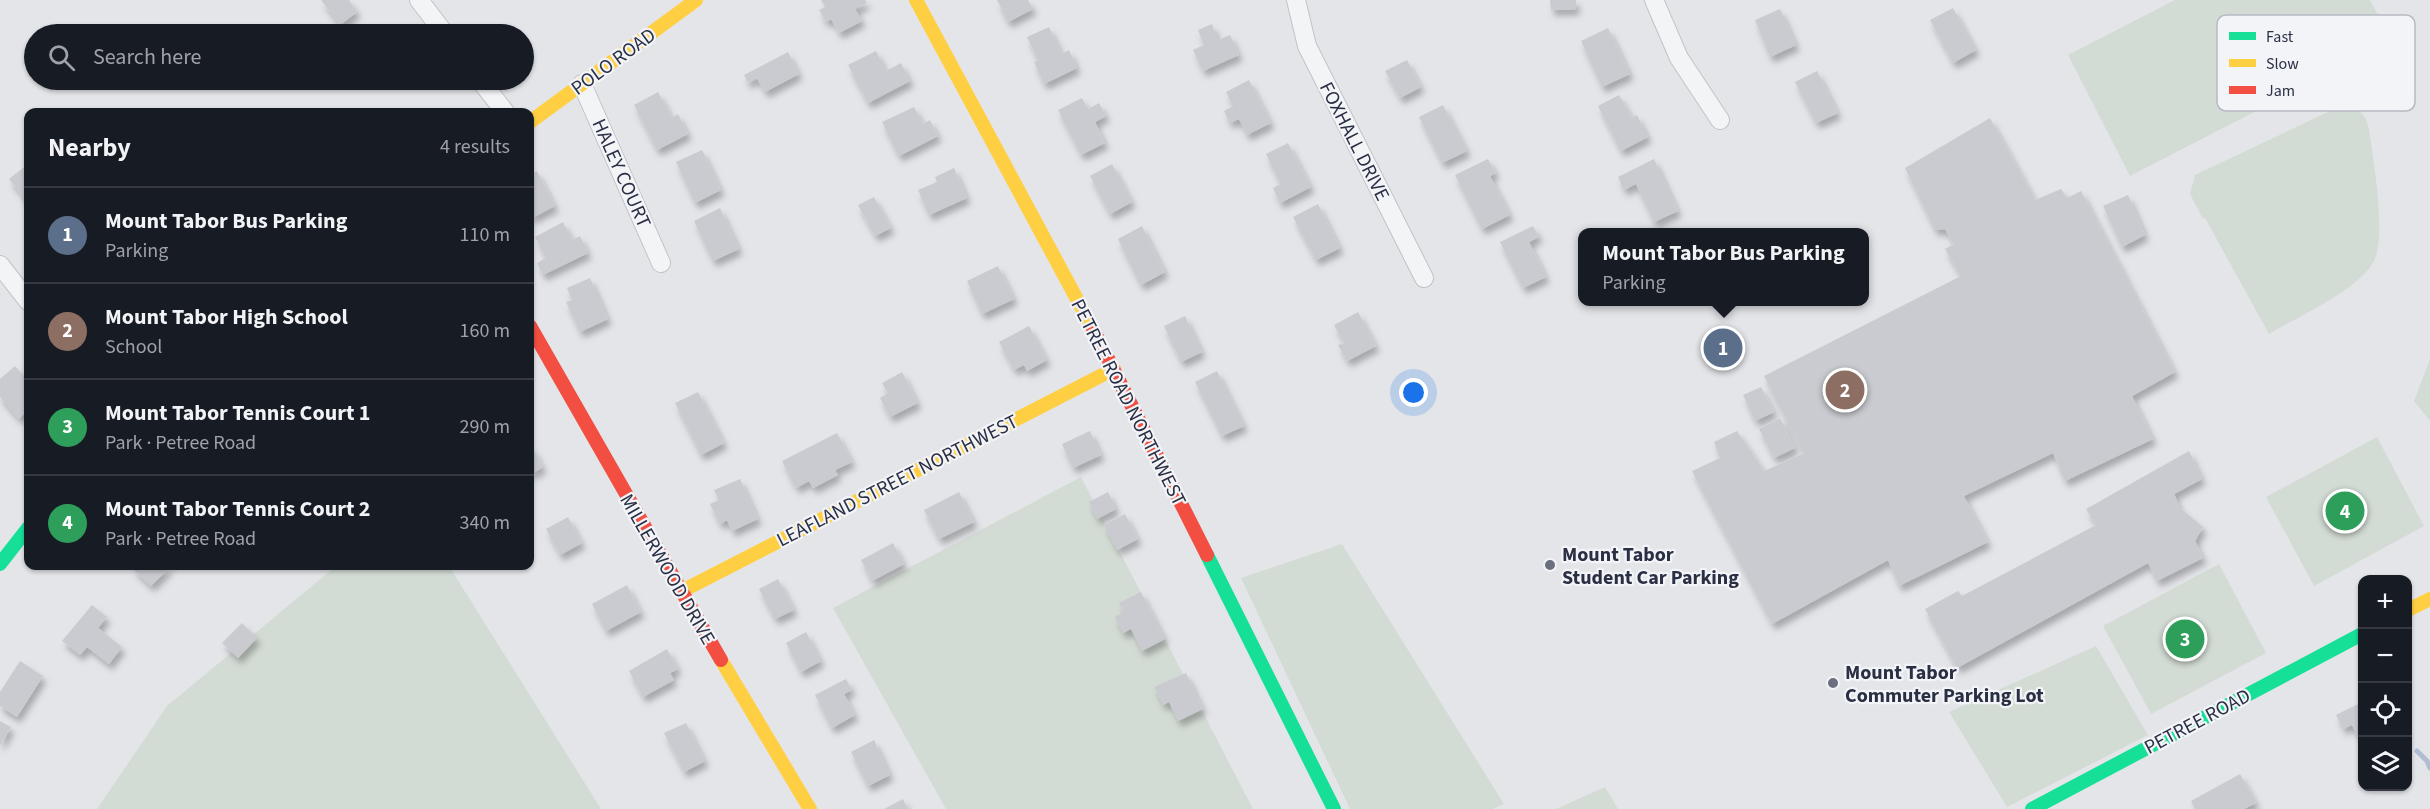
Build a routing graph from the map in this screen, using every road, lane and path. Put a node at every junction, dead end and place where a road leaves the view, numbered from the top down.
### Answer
1 (419, 0) edge
2 (696, 0) edge
3 (916, 0) edge
4 (1296, 0) edge
5 (1654, 0) edge
6 (438, 24) edge
7 (582, 84) junction
8 (488, 90) edge
9 (502, 108) edge
10 (534, 119) edge
11 (1720, 120) dead end
12 (661, 263) dead end
13 (0, 265) edge
14 (1424, 278) dead end
15 (24, 296) edge
16 (534, 333) edge
17 (1114, 369) junction
18 (24, 533) edge
19 (0, 564) edge
20 (680, 592) junction
21 (2430, 599) edge
22 (2412, 608) edge
23 (2358, 636) edge
24 (810, 809) edge
25 (1334, 809) edge
26 (2032, 809) edge

1 - 6 street
2 - 7 street, POLO ROAD
3 - 17 street, PETREE ROAD NORTHWEST
4 - 14 street, FOXHALL DRIVE
5 - 11 street
7 - 10 street, POLO ROAD
7 - 12 street, HALEY COURT
8 - 9 street
13 - 15 street
16 - 20 street, MILLERWOOD DRIVE
17 - 20 street, LEAFLAND STREET NORTHWEST
17 - 25 street, PETREE ROAD NORTHWEST
18 - 19 street
20 - 24 street, MILLERWOOD DRIVE
21 - 22 street
23 - 26 street, PETREE ROAD

